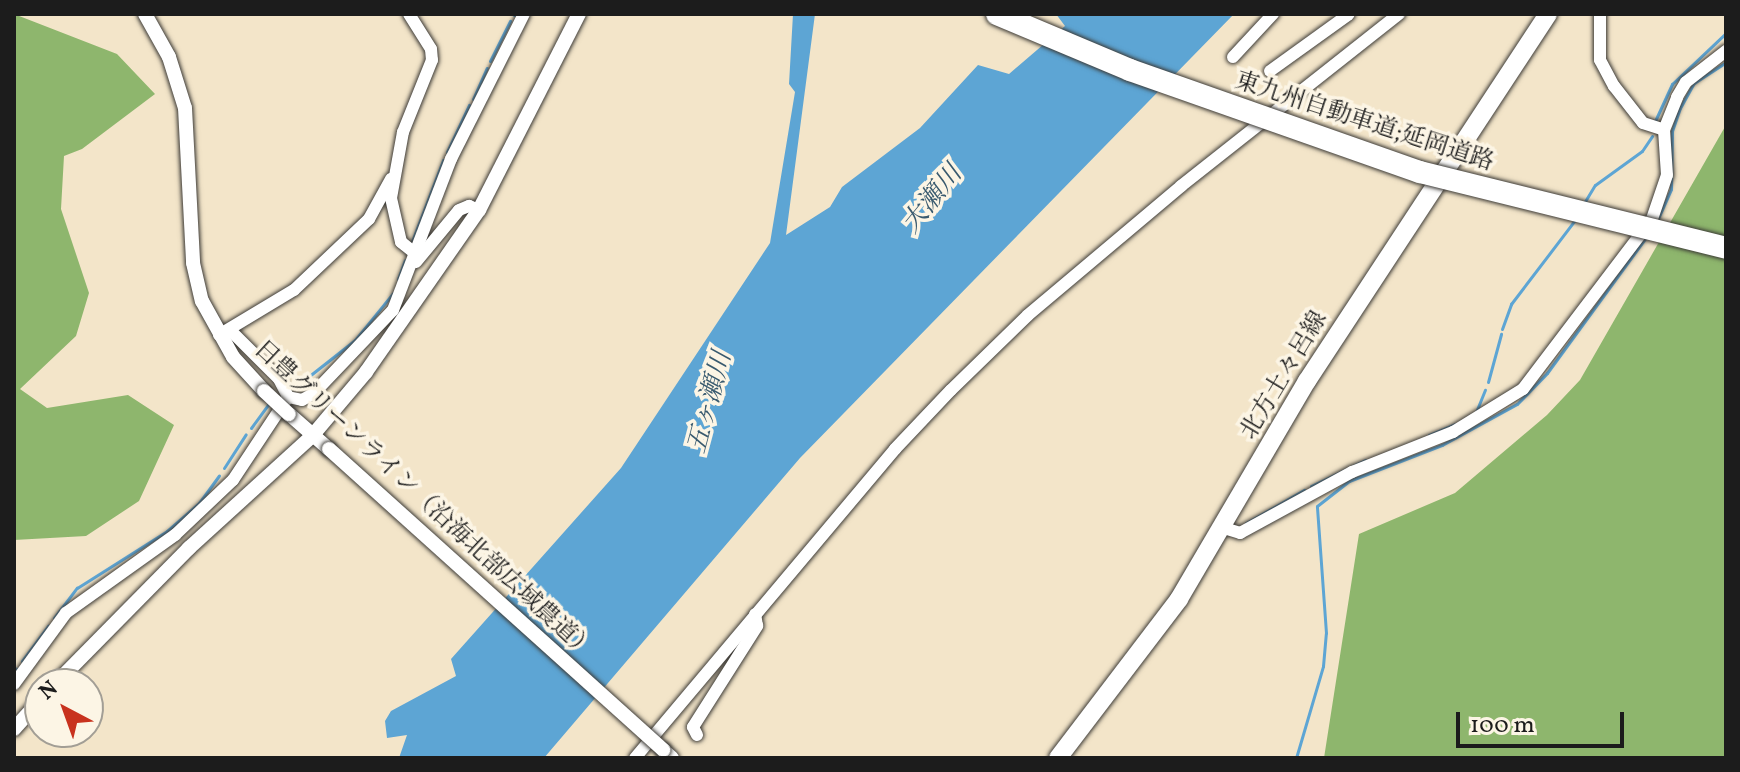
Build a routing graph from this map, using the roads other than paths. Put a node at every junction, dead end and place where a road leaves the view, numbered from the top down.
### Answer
1 (145, 14) edge
2 (409, 14) edge
3 (524, 14) edge
4 (579, 14) edge
5 (997, 14) edge
6 (1273, 14) edge
7 (1349, 14) edge
8 (1399, 14) edge
9 (1548, 14) edge
10 (1600, 14) edge
11 (1726, 51) edge
12 (1233, 57) dead end
13 (1270, 71) dead end
14 (1664, 130) junction
15 (391, 179) junction
16 (479, 210) junction
17 (1726, 248) edge
18 (414, 260) junction
19 (224, 332) junction
20 (288, 397) junction
21 (313, 435) junction
22 (1224, 528) junction
23 (755, 614) junction
24 (71, 668) edge
25 (14, 684) edge
26 (697, 735) dead end
27 (668, 754) edge
28 (635, 758) edge
29 (1058, 758) edge

1 - 19 street, 日豊グリーンライン（沿海北部広域農道）
2 - 15 street
3 - 18 street
4 - 16 street
5 - 17 highway, 東九州自動車道;延岡道路, bridge
6 - 12 street
7 - 13 street
8 - 23 street
9 - 22 main road, 北方土々呂線
10 - 14 street
11 - 14 street
14 - 22 street
15 - 18 street
15 - 19 street
16 - 18 street
16 - 21 street
18 - 20 street
19 - 20 street
19 - 21 street, 日豊グリーンライン（沿海北部広域農道）, bridge
20 - 25 street
21 - 24 street
21 - 27 street, 日豊グリーンライン（沿海北部広域農道）, bridge
22 - 29 main road, 北方土々呂線
23 - 26 street
23 - 28 street

